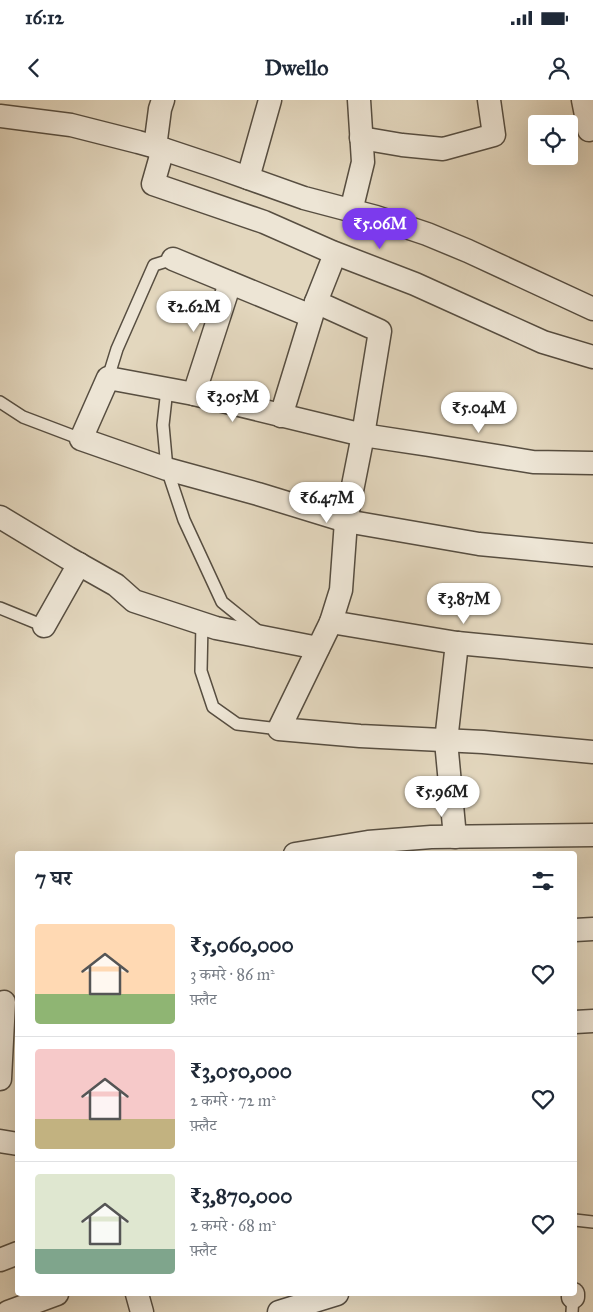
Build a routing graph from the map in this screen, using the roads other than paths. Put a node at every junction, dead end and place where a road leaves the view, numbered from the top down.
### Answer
1 (163, 100) edge
2 (270, 100) edge
3 (359, 100) edge
4 (489, 100) edge
5 (583, 100) edge
6 (0, 116) edge
7 (589, 130) dead end
8 (361, 138) junction
9 (159, 148) junction
10 (248, 178) junction
11 (351, 211) junction
12 (335, 254) junction
13 (172, 259) joint
14 (230, 283) junction
15 (314, 309) junction
16 (593, 309) edge
17 (593, 357) edge
18 (108, 378) junction
19 (167, 389) junction
20 (194, 394) junction
21 (0, 402) edge
22 (281, 416) junction
23 (363, 435) junction
24 (82, 439) junction
25 (593, 463) edge
26 (167, 469) junction
27 (0, 517) edge
28 (346, 521) junction
29 (593, 555) edge
30 (79, 564) junction
31 (0, 608) edge
32 (331, 622) junction
33 (202, 623) junction
34 (44, 626) joint
35 (267, 638) junction
36 (458, 643) junction
37 (318, 648) junction
38 (593, 656) edge
39 (279, 728) junction
40 (446, 741) junction
41 (593, 752) edge
42 (593, 835) edge
43 (454, 837) junction
44 (368, 848) edge
45 (332, 851) edge
46 (593, 929) edge
47 (577, 930) edge
48 (7, 1002) edge
49 (577, 1022) edge
50 (593, 1022) edge
51 (0, 1079) edge
52 (0, 1141) edge
53 (15, 1144) edge
54 (577, 1220) edge
55 (593, 1222) edge
56 (15, 1254) edge
57 (0, 1260) edge
58 (52, 1296) edge
59 (138, 1296) edge
60 (331, 1296) edge
61 (8, 1312) edge
62 (142, 1312) edge
63 (279, 1312) edge

1 - 9 street
2 - 10 street
3 - 8 street
4 - 8 street
5 - 7 street
6 - 9 street
8 - 11 street
9 - 10 street
9 - 12 street
10 - 11 street
11 - 16 street
12 - 15 street
12 - 17 street
13 - 14 street
13 - 18 lane
14 - 15 street
14 - 20 street
15 - 22 street
15 - 23 street
18 - 19 street
18 - 24 street
19 - 20 street
19 - 26 lane
20 - 22 street
21 - 24 lane
22 - 23 street
23 - 25 street
23 - 28 street
24 - 26 street
26 - 28 street
26 - 35 lane
27 - 30 street
28 - 29 street
28 - 32 street
30 - 33 street
30 - 34 street
31 - 34 lane
32 - 36 street
32 - 37 street
33 - 35 street
33 - 39 lane
35 - 37 street
36 - 38 street
36 - 40 street
37 - 39 street
39 - 40 street
40 - 41 street
40 - 43 street
42 - 43 street
43 - 44 street
44 - 45 street
46 - 47 street
48 - 51 street
49 - 50 street
52 - 53 street
54 - 55 lane
56 - 57 street
58 - 61 street
59 - 62 street
60 - 63 street

